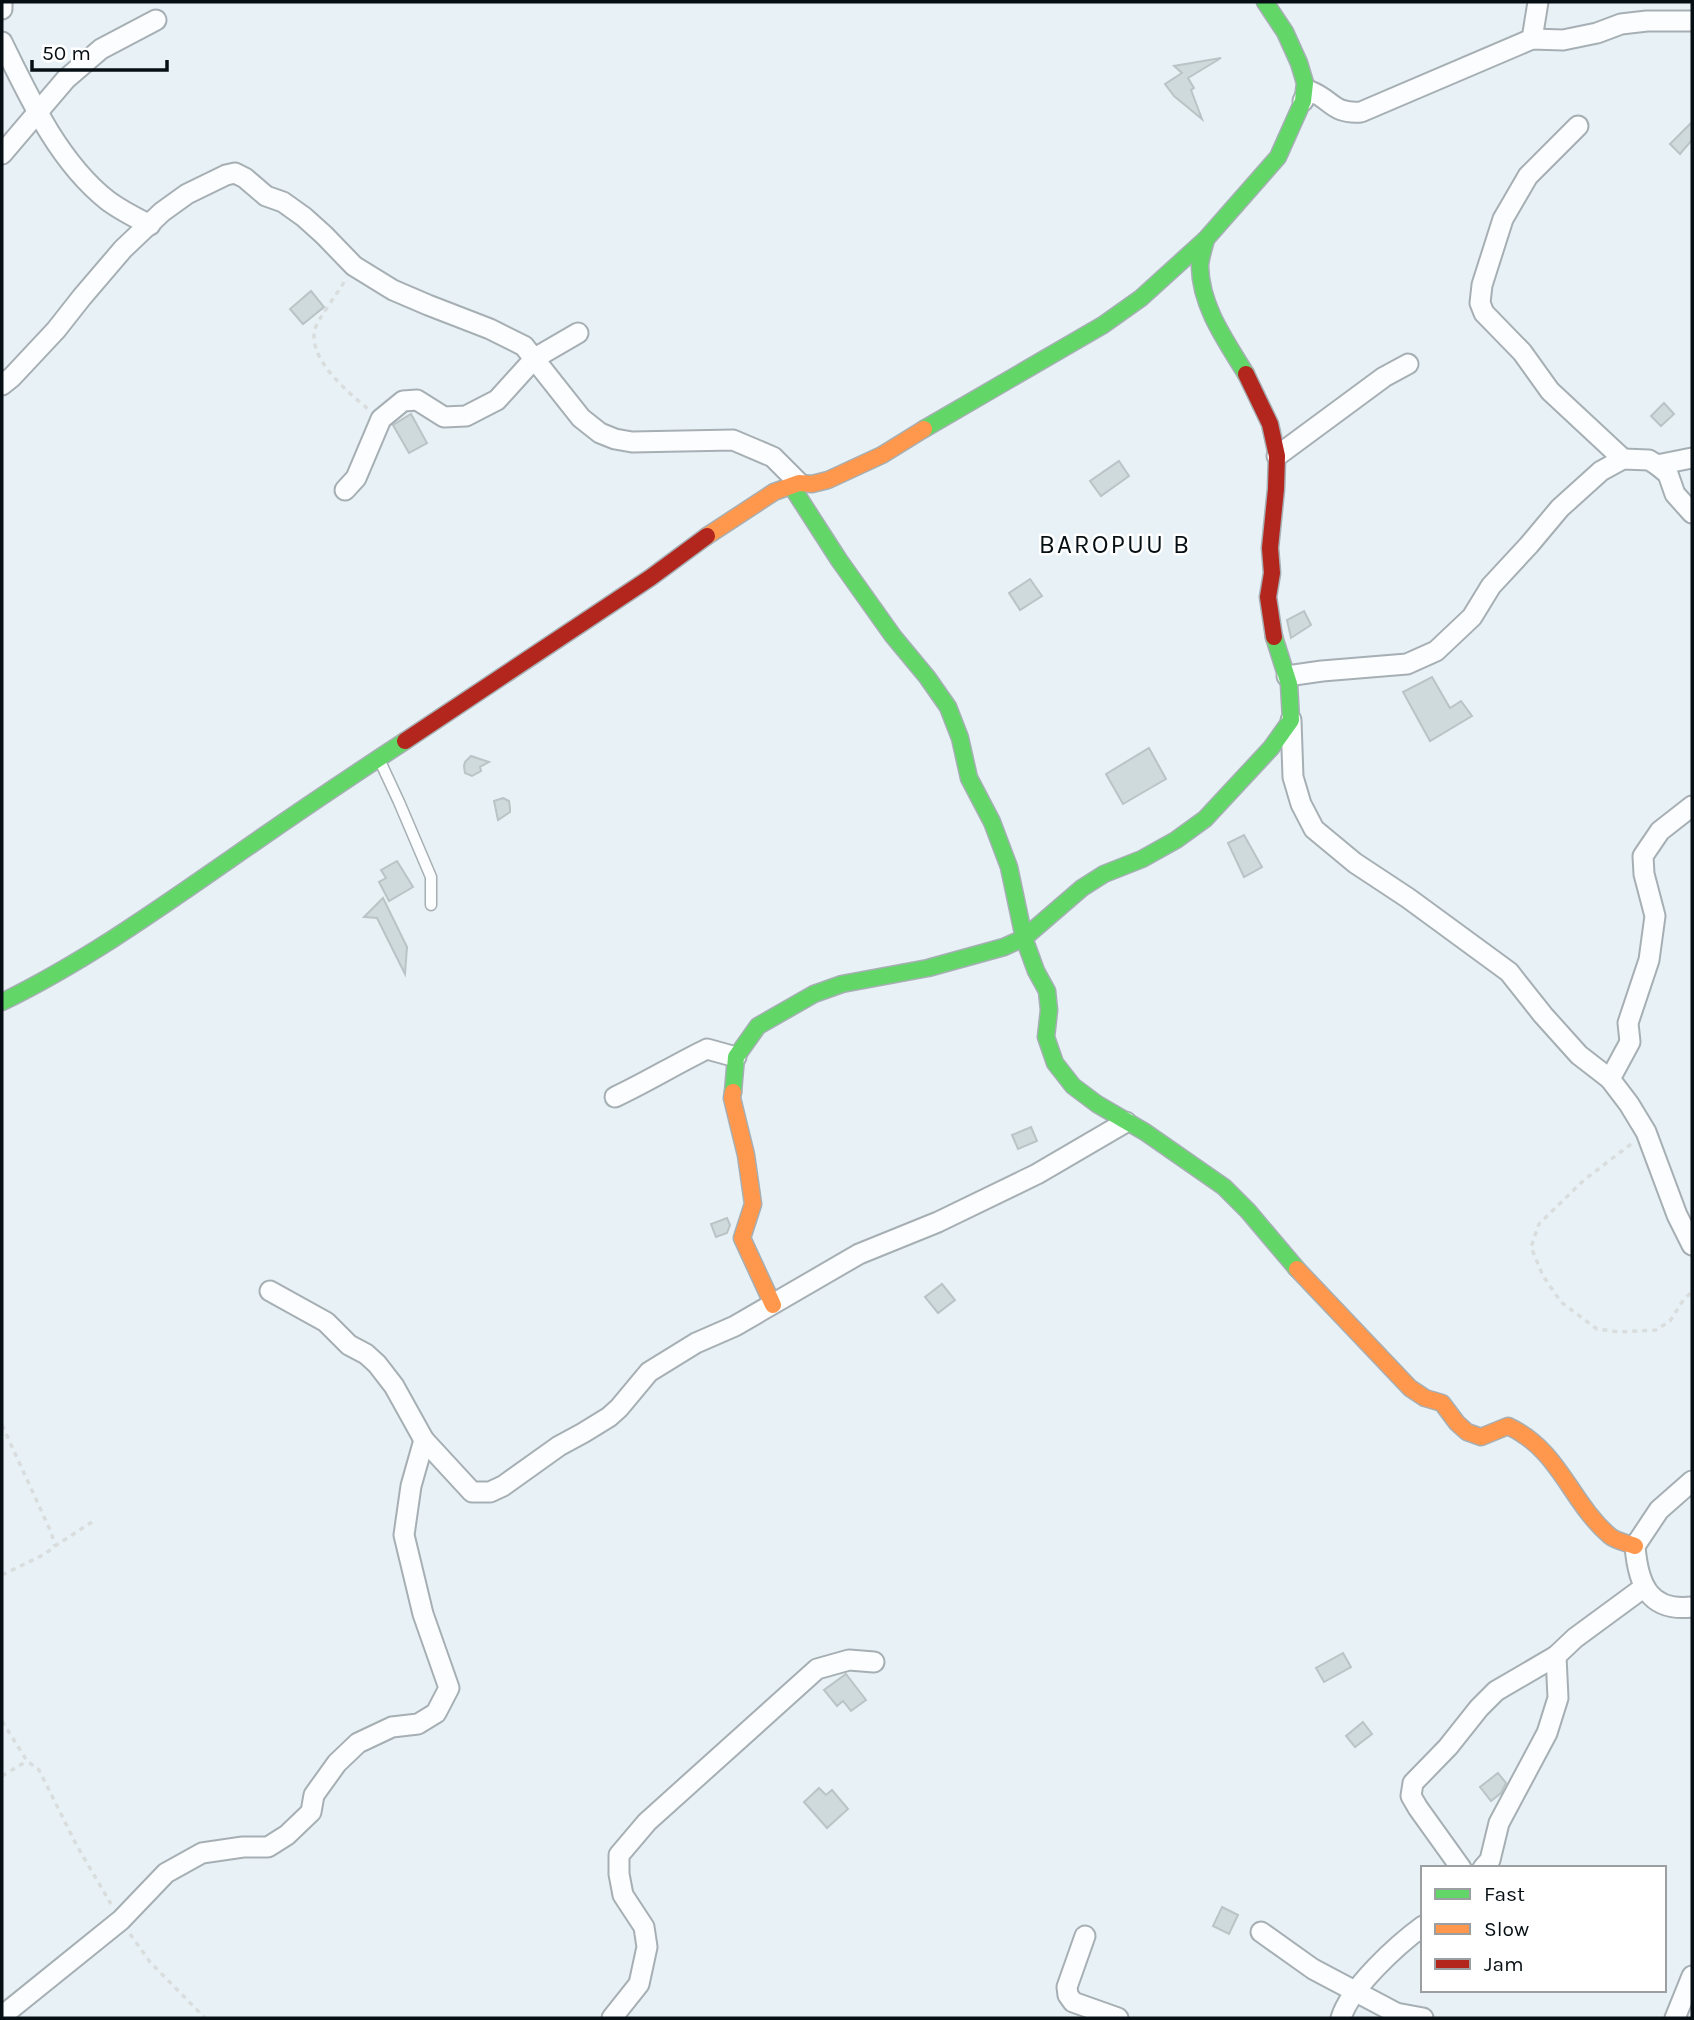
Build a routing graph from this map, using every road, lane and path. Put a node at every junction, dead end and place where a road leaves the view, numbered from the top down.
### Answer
1 (2, 2) edge
2 (1265, 2) edge
3 (1538, 2) edge
4 (2, 9) edge
5 (156, 20) dead end
6 (1692, 22) edge
7 (1532, 39) junction
8 (2, 42) edge
9 (1303, 100) junction
10 (37, 112) junction
11 (1578, 126) dead end
12 (2, 154) edge
13 (150, 225) junction
14 (1206, 239) junction
15 (354, 266) junction
16 (578, 333) dead end
17 (535, 358) junction
18 (1408, 364) dead end
19 (2, 384) edge
20 (381, 419) junction
21 (1277, 456) junction
22 (1692, 458) edge
23 (1623, 459) junction
24 (1657, 465) junction
25 (796, 485) junction
26 (345, 490) dead end
27 (1692, 513) edge
28 (1286, 676) junction
29 (1291, 720) junction
30 (378, 759) junction
31 (1692, 806) edge
32 (430, 905) dead end
33 (1024, 938) junction
34 (2, 1002) edge
35 (736, 1057) junction
36 (1610, 1079) junction
37 (615, 1097) dead end
38 (1126, 1122) junction
39 (1646, 1132) junction
40 (1692, 1245) edge
41 (270, 1291) dead end
42 (1692, 1292) edge
43 (773, 1305) junction
44 (2, 1425) edge
45 (425, 1440) junction
46 (1692, 1481) edge
47 (92, 1522) dead end
48 (55, 1546) junction
49 (1635, 1546) junction
50 (2, 1575) edge
51 (1643, 1588) junction
52 (1692, 1607) edge
53 (1556, 1656) junction
54 (874, 1662) dead end
55 (2, 1721) edge
56 (27, 1761) junction
57 (2, 1776) edge
58 (1460, 1866) edge
59 (1485, 1866) edge
60 (121, 1920) junction
61 (1421, 1927) edge
62 (1261, 1932) dead end
63 (1085, 1936) dead end
64 (1692, 1976) edge
65 (1357, 1991) junction
66 (2, 2015) edge
67 (205, 2018) edge
68 (612, 2018) edge
69 (1118, 2018) edge
70 (1342, 2018) edge
71 (1423, 2018) edge
72 (1675, 2018) edge

1 - 4 street
2 - 9 street
3 - 7 street
5 - 10 street
6 - 7 street
7 - 9 street
8 - 10 street
9 - 14 street
10 - 12 street
10 - 13 street
11 - 23 street
13 - 15 street
13 - 19 street
14 - 21 street
14 - 25 street
15 - 17 street
15 - 20 path
16 - 17 street
17 - 20 street
17 - 25 street
18 - 21 street
20 - 26 street
21 - 28 street
22 - 24 street
23 - 24 street
23 - 28 street
24 - 27 street
25 - 30 street
25 - 33 street
28 - 29 street
29 - 33 street
29 - 36 street
30 - 32 lane
30 - 34 street
31 - 36 street
33 - 35 street
33 - 38 street
35 - 37 street
35 - 43 street
36 - 39 street
38 - 43 street
38 - 49 street
39 - 40 street
39 - 42 path
41 - 45 street
43 - 45 street
44 - 48 path
45 - 60 street
46 - 49 street
47 - 48 path
48 - 50 path
49 - 51 street
51 - 52 street
51 - 53 street
53 - 58 street
53 - 59 street
54 - 68 street
55 - 56 path
56 - 57 path
56 - 60 path
60 - 66 street
60 - 67 path
61 - 65 street
62 - 65 street
63 - 69 street
64 - 72 street
65 - 70 street
65 - 71 street

